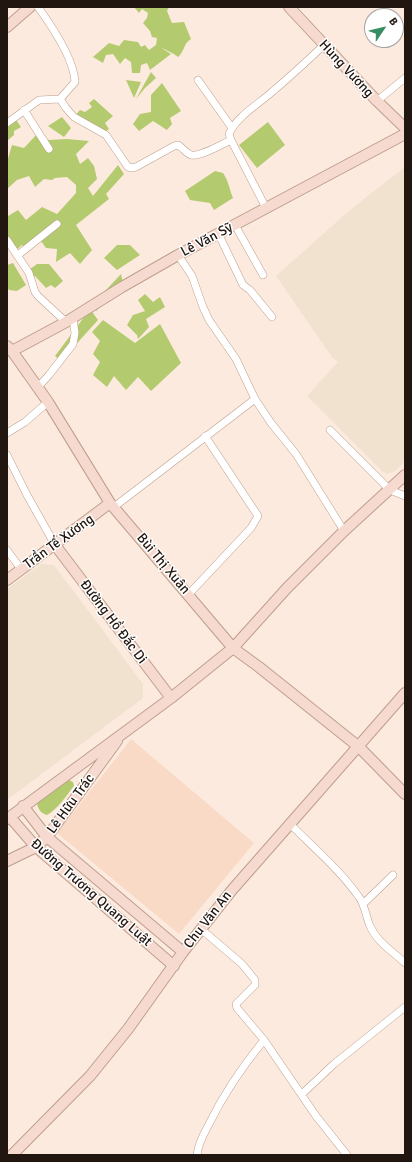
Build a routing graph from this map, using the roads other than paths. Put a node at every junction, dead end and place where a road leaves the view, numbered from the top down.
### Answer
1 (30, 7) edge
2 (38, 7) edge
3 (289, 7) edge
4 (7, 27) edge
5 (324, 45) junction
6 (405, 78) edge
7 (198, 80) dead end
8 (60, 99) junction
9 (377, 101) junction
10 (24, 110) junction
11 (7, 123) edge
12 (232, 128) junction
13 (405, 128) edge
14 (405, 134) edge
15 (231, 140) junction
16 (49, 149) dead end
17 (266, 208) junction
18 (57, 224) dead end
19 (235, 225) junction
20 (218, 233) junction
21 (7, 240) edge
22 (18, 255) junction
23 (178, 255) junction
24 (263, 275) dead end
25 (272, 317) dead end
26 (70, 320) junction
27 (10, 348) edge
28 (38, 387) junction
29 (255, 399) junction
30 (48, 402) junction
31 (330, 430) dead end
32 (7, 433) edge
33 (205, 436) junction
34 (7, 455) edge
35 (405, 475) edge
36 (390, 490) junction
37 (405, 496) edge
38 (112, 505) junction
39 (344, 531) junction
40 (56, 545) junction
41 (7, 550) edge
42 (21, 569) junction
43 (7, 580) edge
44 (188, 595) junction
45 (233, 648) junction
46 (405, 694) edge
47 (171, 698) junction
48 (123, 733) junction
49 (359, 747) junction
50 (405, 794) edge
51 (23, 806) junction
52 (8, 818) edge
53 (290, 824) junction
54 (47, 837) junction
55 (36, 847) junction
56 (7, 861) edge
57 (393, 875) dead end
58 (363, 904) junction
59 (201, 929) junction
60 (183, 952) junction
61 (405, 963) edge
62 (174, 966) junction
63 (405, 1007) edge
64 (264, 1040) junction
65 (302, 1094) junction
66 (14, 1153) edge
67 (197, 1155) edge
68 (347, 1155) edge

1 - 4 street
2 - 8 street
3 - 5 street, Hùng Vương
5 - 9 street, Hùng Vương
5 - 12 street
6 - 9 street
7 - 12 street
8 - 10 street
8 - 15 street
9 - 13 street, Hùng Vương
10 - 11 street
10 - 16 street
12 - 15 street
14 - 17 street, Lê Văn Sỹ
15 - 17 street
17 - 19 street, Lê Văn Sỹ
18 - 22 street
19 - 20 street, Lê Văn Sỹ
19 - 24 street
20 - 23 street, Lê Văn Sỹ
20 - 25 street
21 - 22 street
22 - 26 street
23 - 26 street, Lê Văn Sỹ
23 - 29 street
26 - 27 street, Lê Văn Sỹ
26 - 28 street
27 - 28 street, Bùi Thị Xuân
28 - 30 street, Bùi Thị Xuân
29 - 33 street
29 - 39 street
30 - 32 street
30 - 38 street, Bùi Thị Xuân
31 - 36 street
33 - 38 street
33 - 44 street
34 - 40 street
35 - 36 street, Lê Hữu Trác
36 - 37 street
36 - 39 street, Lê Hữu Trác
38 - 40 street, Trần Tế Xương
38 - 44 street, Bùi Thị Xuân
39 - 45 street, Lê Hữu Trác
40 - 42 street, Trần Tế Xương
40 - 47 street, Đường Hồ Đắc Di
41 - 42 street
42 - 43 street, Trần Tế Xương
44 - 45 street, Bùi Thị Xuân
45 - 47 street, Lê Hữu Trác
45 - 49 street, Bùi Thị Xuân
46 - 49 street, Chu Văn An
47 - 48 street, Lê Hữu Trác
48 - 51 street, Lê Hữu Trác
48 - 54 street, Lê Hữu Trác
49 - 50 street, Bùi Thị Xuân
49 - 53 street, Chu Văn An
51 - 52 street, Lê Hữu Trác
51 - 54 street, Đường Trương Quang Luật
52 - 55 street, Đường Trương Quang Luật
53 - 58 street
53 - 59 street, Chu Văn An
54 - 55 street, Lê Hữu Trác
54 - 60 street, Đường Trương Quang Luật
55 - 56 street, Lê Hữu Trác
55 - 62 street, Đường Trương Quang Luật
57 - 58 street
58 - 61 street
59 - 60 street, Chu Văn An
59 - 64 street
60 - 62 street, Chu Văn An
62 - 66 street, Chu Văn An
63 - 65 street
64 - 65 street
64 - 67 street
65 - 68 street

